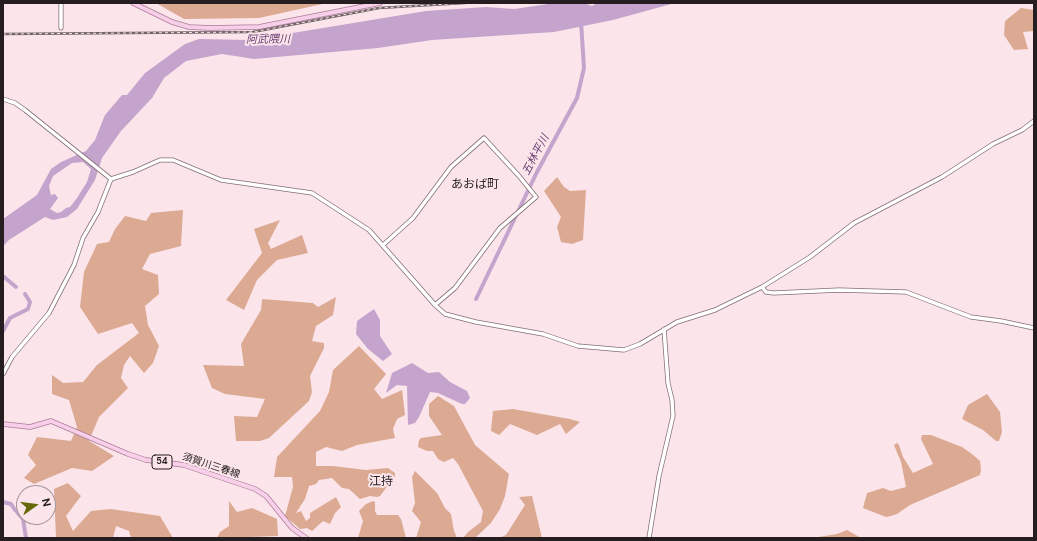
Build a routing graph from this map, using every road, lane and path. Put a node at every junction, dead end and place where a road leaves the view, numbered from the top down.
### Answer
1 (61, 3) edge
2 (133, 3) edge
3 (380, 3) edge
4 (61, 28) dead end
5 (3, 99) edge
6 (1034, 121) edge
7 (111, 179) junction
8 (383, 245) junction
9 (762, 287) junction
10 (435, 305) junction
11 (1034, 328) edge
12 (664, 330) junction
13 (3, 374) edge
14 (3, 424) edge
15 (306, 538) edge
16 (649, 538) edge

1 - 4 street
2 - 3 main road
5 - 7 street
6 - 9 street
7 - 8 street
7 - 13 street
8 - 10 street
8 - 10 street
9 - 11 street
9 - 12 street
10 - 12 street
12 - 16 street
14 - 15 main road, 須賀川三春線 / 54

